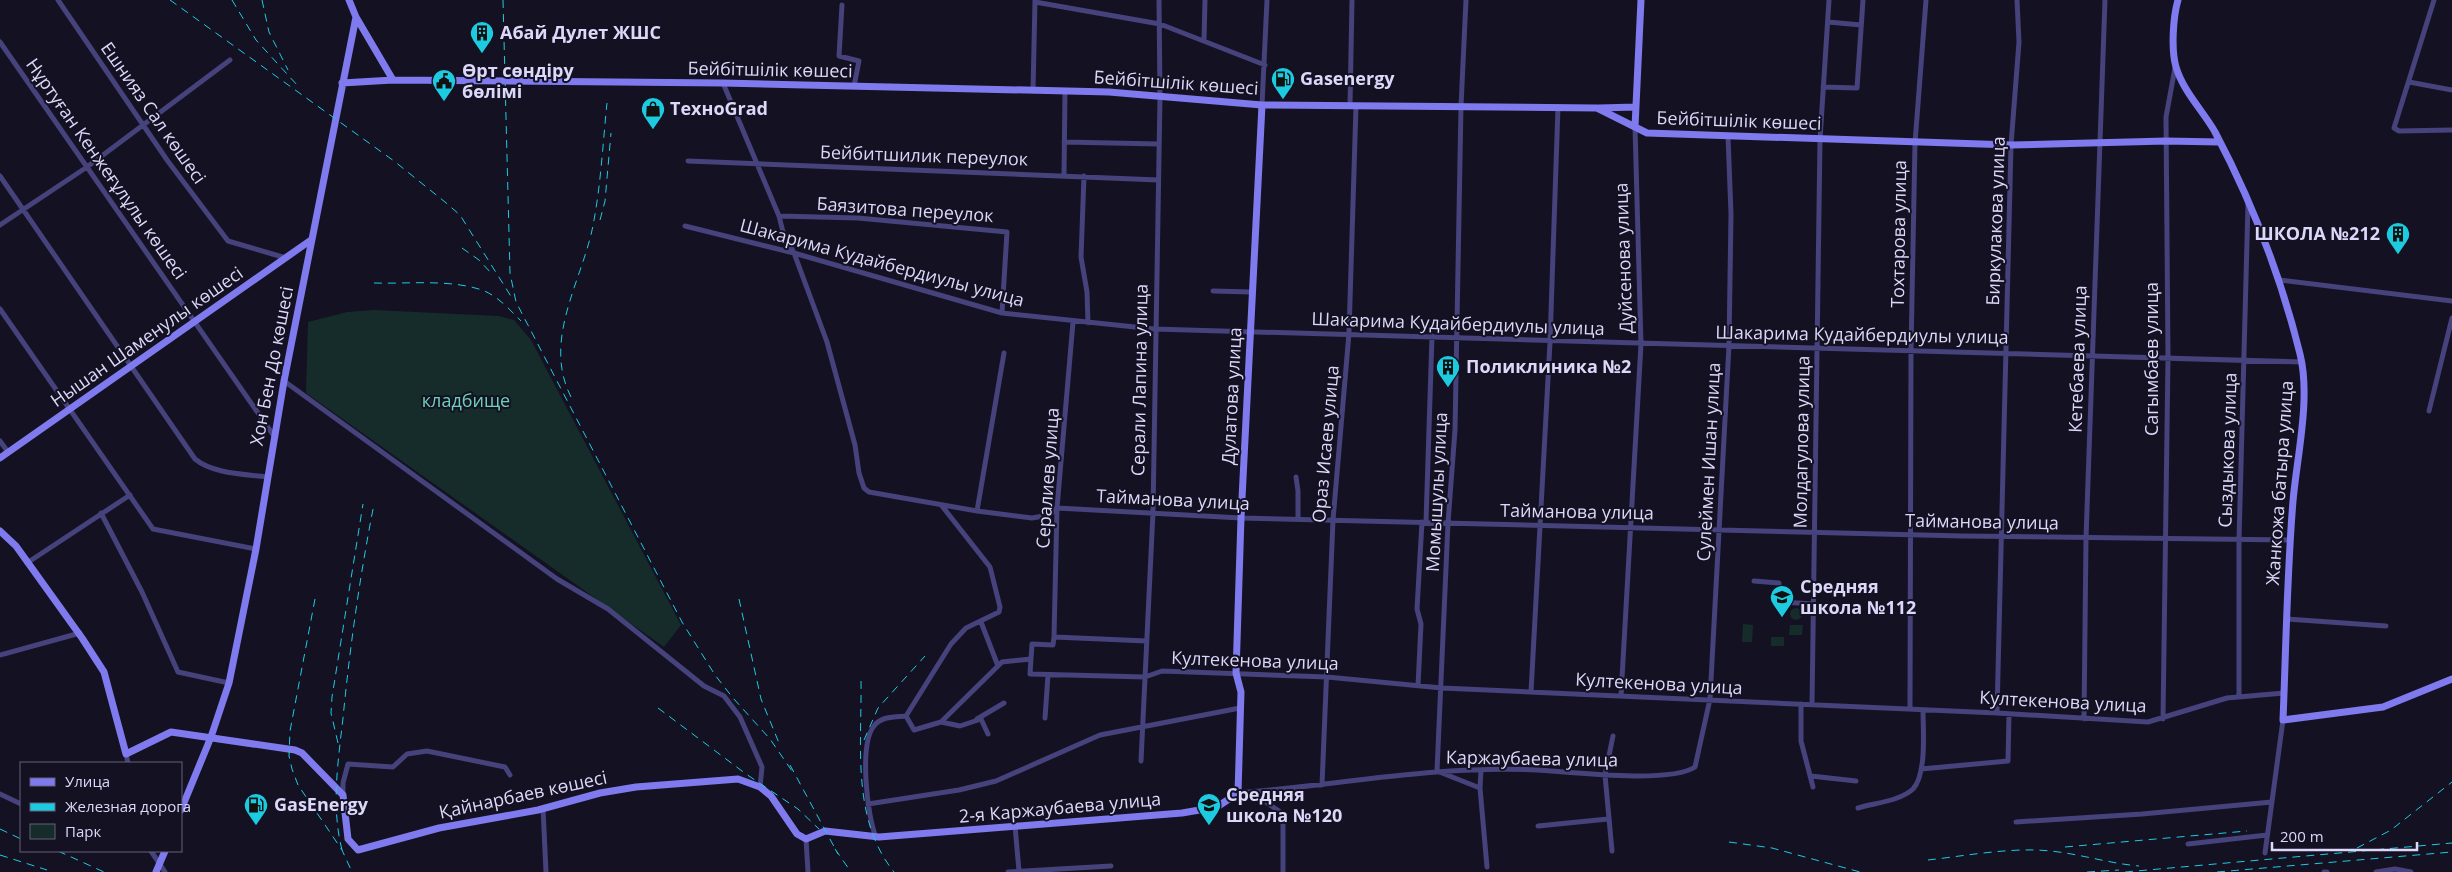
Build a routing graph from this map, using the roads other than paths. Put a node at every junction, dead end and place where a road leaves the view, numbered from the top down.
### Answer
1 (58, 0) edge
2 (349, 0) edge
3 (1159, 0) edge
4 (1205, 0) edge
5 (1267, 0) edge
6 (1352, 0) edge
7 (1466, 0) edge
8 (1641, 0) edge
9 (1829, 0) edge
10 (1863, 0) edge
11 (1926, 0) edge
12 (2017, 0) edge
13 (2105, 0) edge
14 (2178, 0) edge
15 (2434, 0) edge
16 (1035, 1) edge
17 (842, 5) dead end
18 (356, 17) junction
19 (1828, 22) junction
20 (1160, 24) junction
21 (1861, 25) junction
22 (1204, 40) junction
23 (0, 42) edge
24 (230, 60) dead end
25 (1265, 65) junction
26 (2176, 66) junction
27 (394, 80) junction
28 (342, 82) junction
29 (2409, 82) junction
30 (723, 83) junction
31 (854, 86) junction
32 (1824, 87) junction
33 (2452, 90) edge
34 (1033, 91) junction
35 (1064, 91) junction
36 (1160, 97) junction
37 (1262, 105) junction
38 (1353, 106) junction
39 (1461, 106) junction
40 (1558, 108) junction
41 (1597, 108) junction
42 (1636, 108) junction
43 (143, 125) junction
44 (1635, 127) junction
45 (2452, 130) edge
46 (1728, 136) junction
47 (1820, 138) junction
48 (2166, 141) junction
49 (1064, 142) junction
50 (1915, 142) junction
51 (2219, 142) junction
52 (2099, 143) junction
53 (1159, 144) junction
54 (2012, 145) junction
55 (688, 161) dead end
56 (758, 164) junction
57 (87, 167) junction
58 (1064, 175) junction
59 (0, 176) edge
60 (1084, 176) junction
61 (1158, 180) junction
62 (2248, 204) junction
63 (24, 209) junction
64 (779, 216) junction
65 (0, 225) edge
66 (685, 226) dead end
67 (312, 240) junction
68 (794, 253) junction
69 (286, 258) junction
70 (2279, 280) junction
71 (1213, 292) dead end
72 (1252, 292) junction
73 (2452, 301) edge
74 (0, 309) edge
75 (1002, 313) junction
76 (2452, 318) edge
77 (195, 322) junction
78 (1073, 322) junction
79 (1088, 323) junction
80 (1154, 329) junction
81 (1250, 330) junction
82 (1348, 334) junction
83 (1432, 336) junction
84 (1458, 337) junction
85 (1550, 342) junction
86 (1641, 344) junction
87 (1729, 346) junction
88 (1817, 348) junction
89 (1911, 350) junction
90 (2006, 352) junction
91 (1004, 353) dead end
92 (2092, 355) junction
93 (2168, 358) junction
94 (2244, 360) junction
95 (2302, 362) junction
96 (132, 366) junction
97 (284, 381) junction
98 (70, 410) junction
99 (2428, 411) dead end
100 (274, 436) junction
101 (0, 441) edge
102 (8, 452) junction
103 (0, 458) edge
104 (268, 477) junction
105 (1296, 477) dead end
106 (130, 495) junction
107 (941, 505) junction
108 (1057, 508) junction
109 (977, 512) junction
110 (1153, 512) junction
111 (101, 513) junction
112 (1241, 518) junction
113 (1298, 519) junction
114 (1333, 520) junction
115 (1424, 522) junction
116 (1448, 523) junction
117 (1541, 525) junction
118 (1631, 528) junction
119 (1719, 530) junction
120 (0, 531) edge
121 (1815, 532) junction
122 (1910, 535) junction
123 (2002, 536) junction
124 (2086, 538) junction
125 (2165, 539) junction
126 (2239, 540) junction
127 (2290, 540) junction
128 (256, 549) junction
129 (27, 563) junction
130 (1754, 581) dead end
131 (1814, 604) junction
132 (2287, 619) junction
133 (981, 622) junction
134 (2386, 626) dead end
135 (80, 634) junction
136 (1054, 637) junction
137 (1147, 641) junction
138 (0, 655) edge
139 (1031, 659) junction
140 (998, 666) junction
141 (1236, 673) junction
142 (1048, 675) junction
143 (1327, 676) junction
144 (1145, 677) junction
145 (2452, 680) edge
146 (229, 683) junction
147 (1418, 686) junction
148 (1442, 688) junction
149 (1531, 692) junction
150 (2284, 693) junction
151 (1621, 696) junction
152 (2239, 696) junction
153 (1710, 699) junction
154 (1004, 703) dead end
155 (1801, 704) junction
156 (1812, 705) junction
157 (1240, 708) junction
158 (1910, 709) junction
159 (1924, 710) junction
160 (1997, 713) junction
161 (2009, 714) junction
162 (906, 716) junction
163 (1045, 718) dead end
164 (977, 719) junction
165 (2084, 719) junction
166 (2163, 719) junction
167 (2283, 720) junction
168 (941, 722) junction
169 (1144, 725) junction
170 (988, 734) dead end
171 (1613, 736) dead end
172 (211, 737) junction
173 (126, 754) junction
174 (1141, 761) dead end
175 (128, 762) edge
176 (1921, 769) junction
177 (1481, 770) junction
178 (1437, 771) junction
179 (510, 775) dead end
180 (1605, 775) junction
181 (1811, 776) junction
182 (1856, 781) dead end
183 (1322, 785) junction
184 (760, 787) junction
185 (1813, 787) dead end
186 (1480, 788) junction
187 (1267, 790) junction
188 (1238, 793) junction
189 (0, 794) edge
190 (343, 794) junction
191 (2272, 802) junction
192 (20, 804) edge
193 (868, 804) junction
194 (182, 807) edge
195 (543, 808) junction
196 (1858, 808) dead end
197 (1608, 820) junction
198 (2016, 822) dead end
199 (1015, 826) junction
200 (1538, 826) dead end
201 (2267, 835) junction
202 (878, 837) junction
203 (806, 839) junction
204 (2188, 844) dead end
205 (1612, 851) dead end
206 (152, 852) edge
207 (165, 852) edge
208 (2265, 853) dead end
209 (1112, 866) dead end
210 (1487, 867) dead end
211 (1019, 871) edge
212 (2409, 871) edge
213 (156, 872) edge
214 (165, 872) edge
215 (546, 872) edge
216 (808, 872) edge
217 (1008, 872) edge
218 (1283, 872) edge
219 (2376, 872) edge

1 - 43 street, Ешнияз Сал көшесі
2 - 18 street
3 - 20 street, Серали Лапина улица
4 - 22 street
5 - 25 street, Дулатова улица
6 - 38 street, Ораз Исаев улица
7 - 39 street, Момышулы улица
8 - 42 street, Дуйсенова улица
9 - 19 street, Молдагулова улица
10 - 21 street
11 - 50 street, Тохтарова улица
12 - 54 street, Биркулакова улица
13 - 52 street, Кетебаева улица
14 - 26 street, Сагымбаев улица
15 - 29 street
16 - 20 street
16 - 34 street
17 - 31 street
18 - 27 street
18 - 28 street, Хон Бен До көшесі
19 - 21 street
19 - 32 street, Молдагулова улица
20 - 22 street
20 - 36 street, Серали Лапина улица
21 - 32 street
22 - 25 street
23 - 57 street, Нұртуған Кенжеғұлұлы көшесі
24 - 43 street
25 - 37 street, Дулатова улица
26 - 48 street, Сагымбаев улица
26 - 51 street, Жанкожа батыра улица
27 - 28 street, Бейбітшілік көшесі
27 - 30 street, Бейбітшілік көшесі
28 - 67 street, Хон Бен До көшесі
29 - 33 street
29 - 45 street
30 - 31 street, Бейбітшілік көшесі
30 - 56 street
31 - 34 street, Бейбітшілік көшесі
32 - 47 street, Молдагулова улица
34 - 35 street, Бейбітшілік көшесі
35 - 36 street, Бейбітшілік көшесі
35 - 49 street
36 - 37 street, Бейбітшілік көшесі
36 - 53 street, Серали Лапина улица
37 - 38 street, Бейбітшілік көшесі
37 - 72 street, Дулатова улица
38 - 39 street, Бейбітшілік көшесі
38 - 82 street, Ораз Исаев улица
39 - 40 street, Бейбітшілік көшесі
39 - 84 street, Момышулы улица
40 - 41 street, Бейбітшілік көшесі
40 - 85 street
41 - 42 street
41 - 44 street, Бейбітшілік көшесі
42 - 44 street, Дуйсенова улица
43 - 57 street
43 - 69 street, Ешнияз Сал көшесі
44 - 46 street, Бейбітшілік көшесі
44 - 86 street, Дуйсенова улица
46 - 47 street, Бейбітшілік көшесі
46 - 87 street, Сулеймен Ишан улица
47 - 50 street, Бейбітшілік көшесі
47 - 88 street, Молдагулова улица
48 - 51 street, Бейбітшілік көшесі
48 - 52 street, Бейбітшілік көшесі
48 - 93 street, Сагымбаев улица
49 - 53 street
49 - 58 street
50 - 54 street, Бейбітшілік көшесі
50 - 89 street, Тохтарова улица
51 - 62 street, Жанкожа батыра улица
52 - 54 street, Бейбітшілік көшесі
52 - 92 street, Кетебаева улица
53 - 61 street, Серали Лапина улица
54 - 90 street, Биркулакова улица
55 - 56 street, Бейбитшилик переулок
56 - 58 street, Бейбитшилик переулок
56 - 64 street
57 - 63 street
57 - 77 street, Нұртуған Кенжеғұлұлы көшесі
58 - 60 street, Бейбитшилик переулок
59 - 63 street
60 - 61 street, Бейбитшилик переулок
60 - 79 street
61 - 80 street, Серали Лапина улица
62 - 70 street, Жанкожа батыра улица
62 - 94 street, Сыздыкова улица
63 - 65 street
63 - 96 street
64 - 68 street
64 - 75 street, Баязитова переулок
66 - 68 street, Шакарима Кудайбердиулы улица
67 - 69 street, Нышан Шаменулы көшесі
67 - 97 street, Хон Бен До көшесі
68 - 75 street, Шакарима Кудайбердиулы улица
68 - 107 street, Тайманова улица
69 - 77 street, Нышан Шаменулы көшесі
70 - 73 street
70 - 95 street, Жанкожа батыра улица
71 - 72 street
72 - 81 street, Дулатова улица
74 - 98 street
75 - 78 street, Шакарима Кудайбердиулы улица
76 - 99 street
77 - 96 street, Нышан Шаменулы көшесі
77 - 100 street, Нұртуған Кенжеғұлұлы көшесі
78 - 79 street, Шакарима Кудайбердиулы улица
78 - 108 street, Сералиев улица
79 - 80 street, Шакарима Кудайбердиулы улица
80 - 81 street, Шакарима Кудайбердиулы улица
80 - 110 street, Серали Лапина улица
81 - 82 street, Шакарима Кудайбердиулы улица
81 - 112 street, Дулатова улица
82 - 83 street, Шакарима Кудайбердиулы улица
82 - 114 street, Ораз Исаев улица
83 - 84 street, Шакарима Кудайбердиулы улица
83 - 115 street
84 - 85 street, Шакарима Кудайбердиулы улица
84 - 116 street, Момышулы улица
85 - 86 street, Шакарима Кудайбердиулы улица
85 - 117 street
86 - 87 street, Шакарима Кудайбердиулы улица
86 - 118 street, Дуйсенова улица
87 - 88 street, Шакарима Кудайбердиулы улица
87 - 119 street, Сулеймен Ишан улица
88 - 89 street, Шакарима Кудайбердиулы улица
88 - 121 street, Молдагулова улица
89 - 90 street, Шакарима Кудайбердиулы улица
89 - 122 street, Тохтарова улица
90 - 92 street, Шакарима Кудайбердиулы улица
90 - 123 street, Биркулакова улица
91 - 109 street
92 - 93 street, Шакарима Кудайбердиулы улица
92 - 124 street, Кетебаева улица
93 - 94 street, Шакарима Кудайбердиулы улица
93 - 125 street, Сагымбаев улица
94 - 95 street, Шакарима Кудайбердиулы улица
94 - 126 street, Сыздыкова улица
95 - 127 street, Жанкожа батыра улица
96 - 98 street, Нышан Шаменулы көшесі
96 - 104 street
97 - 100 street, Хон Бен До көшесі
97 - 184 street
98 - 102 street, Нышан Шаменулы көшесі
98 - 106 street
100 - 104 street, Хон Бен До көшесі
101 - 102 street
102 - 103 street, Нышан Шаменулы көшесі
104 - 128 street, Хон Бен До көшесі
105 - 113 street
106 - 111 street
106 - 128 street
107 - 109 street, Тайманова улица
107 - 133 street
108 - 109 street, Тайманова улица
108 - 110 street, Тайманова улица
108 - 136 street, Сералиев улица
110 - 112 street, Тайманова улица
110 - 137 street, Серали Лапина улица
111 - 129 street
111 - 146 street
112 - 113 street, Тайманова улица
112 - 141 street, Дулатова улица
113 - 114 street, Тайманова улица
114 - 115 street, Тайманова улица
114 - 143 street, Ораз Исаев улица
115 - 116 street, Тайманова улица
115 - 147 street
116 - 117 street, Тайманова улица
116 - 148 street, Момышулы улица
117 - 118 street, Тайманова улица
117 - 149 street
118 - 119 street, Тайманова улица
118 - 151 street, Дуйсенова улица
119 - 121 street, Тайманова улица
119 - 153 street, Сулеймен Ишан улица
120 - 129 street
121 - 122 street, Тайманова улица
121 - 131 street, Молдагулова улица
122 - 123 street, Тайманова улица
122 - 158 street, Тохтарова улица
123 - 124 street, Тайманова улица
123 - 160 street, Биркулакова улица
124 - 125 street, Тайманова улица
124 - 165 street, Кетебаева улица
125 - 126 street, Тайманова улица
125 - 166 street, Сагымбаев улица
126 - 127 street, Тайманова улица
126 - 152 street, Сыздыкова улица
127 - 132 street, Жанкожа батыра улица
128 - 146 street, Хон Бен До көшесі
129 - 135 street
130 - 131 street
131 - 156 street, Молдагулова улица
132 - 134 street
132 - 150 street, Жанкожа батыра улица
133 - 140 street
133 - 162 street
135 - 138 street
135 - 173 street
136 - 137 street
136 - 139 street
137 - 144 street, Серали Лапина улица
139 - 140 street
139 - 142 street, Култекенова улица
140 - 168 street
141 - 143 street, Култекенова улица
141 - 144 street, Култекенова улица
141 - 157 street, Дулатова улица
142 - 144 street, Култекенова улица
142 - 163 street
143 - 147 street, Култекенова улица
143 - 183 street, Ораз Исаев улица
144 - 169 street, Серали Лапина улица
145 - 167 street
146 - 172 street, Хон Бен До көшесі
147 - 148 street, Култекенова улица
148 - 149 street, Култекенова улица
148 - 178 street, Момышулы улица
149 - 151 street, Култекенова улица
150 - 152 street, Култекенова улица
150 - 167 street, Жанкожа батыра улица
151 - 153 street, Култекенова улица
152 - 166 street, Култекенова улица
153 - 155 street, Култекенова улица
153 - 180 street, Каржаубаева улица
154 - 164 street
155 - 156 street, Култекенова улица
155 - 181 street
156 - 158 street, Култекенова улица
157 - 169 street
157 - 188 street, Дулатова улица
158 - 159 street, Култекенова улица
159 - 160 street, Култекенова улица
159 - 176 street
160 - 161 street, Култекенова улица
161 - 165 street, Култекенова улица
161 - 176 street
162 - 168 street
162 - 193 street
164 - 168 street
164 - 170 street
165 - 166 street, Култекенова улица
167 - 191 street
169 - 174 street, Серали Лапина улица
169 - 193 street
171 - 180 street
172 - 173 street
172 - 190 street
172 - 194 street, Хон Бен До көшесі
173 - 175 street
176 - 196 street
177 - 178 street, Каржаубаева улица
177 - 180 street, Каржаубаева улица
177 - 186 street
178 - 183 street, Каржаубаева улица
178 - 186 street
179 - 190 street
180 - 197 street
181 - 182 street
181 - 185 street
183 - 187 street, Каржаубаева улица
184 - 195 street, Қайнарбаев көшесі
184 - 203 street, Қайнарбаев көшесі
186 - 210 street
187 - 188 street, Каржаубаева улица
187 - 218 street
188 - 199 street, 2-я Каржаубаева улица
189 - 192 street
190 - 195 street, Қайнарбаев көшесі
191 - 198 street
191 - 201 street
193 - 202 street
195 - 215 street
197 - 200 street
197 - 205 street
199 - 202 street, 2-я Каржаубаева улица
199 - 211 street
201 - 204 street
201 - 208 street
202 - 203 street
203 - 216 street
206 - 214 street
207 - 213 street, bridge
209 - 211 street
211 - 217 street
212 - 219 street

